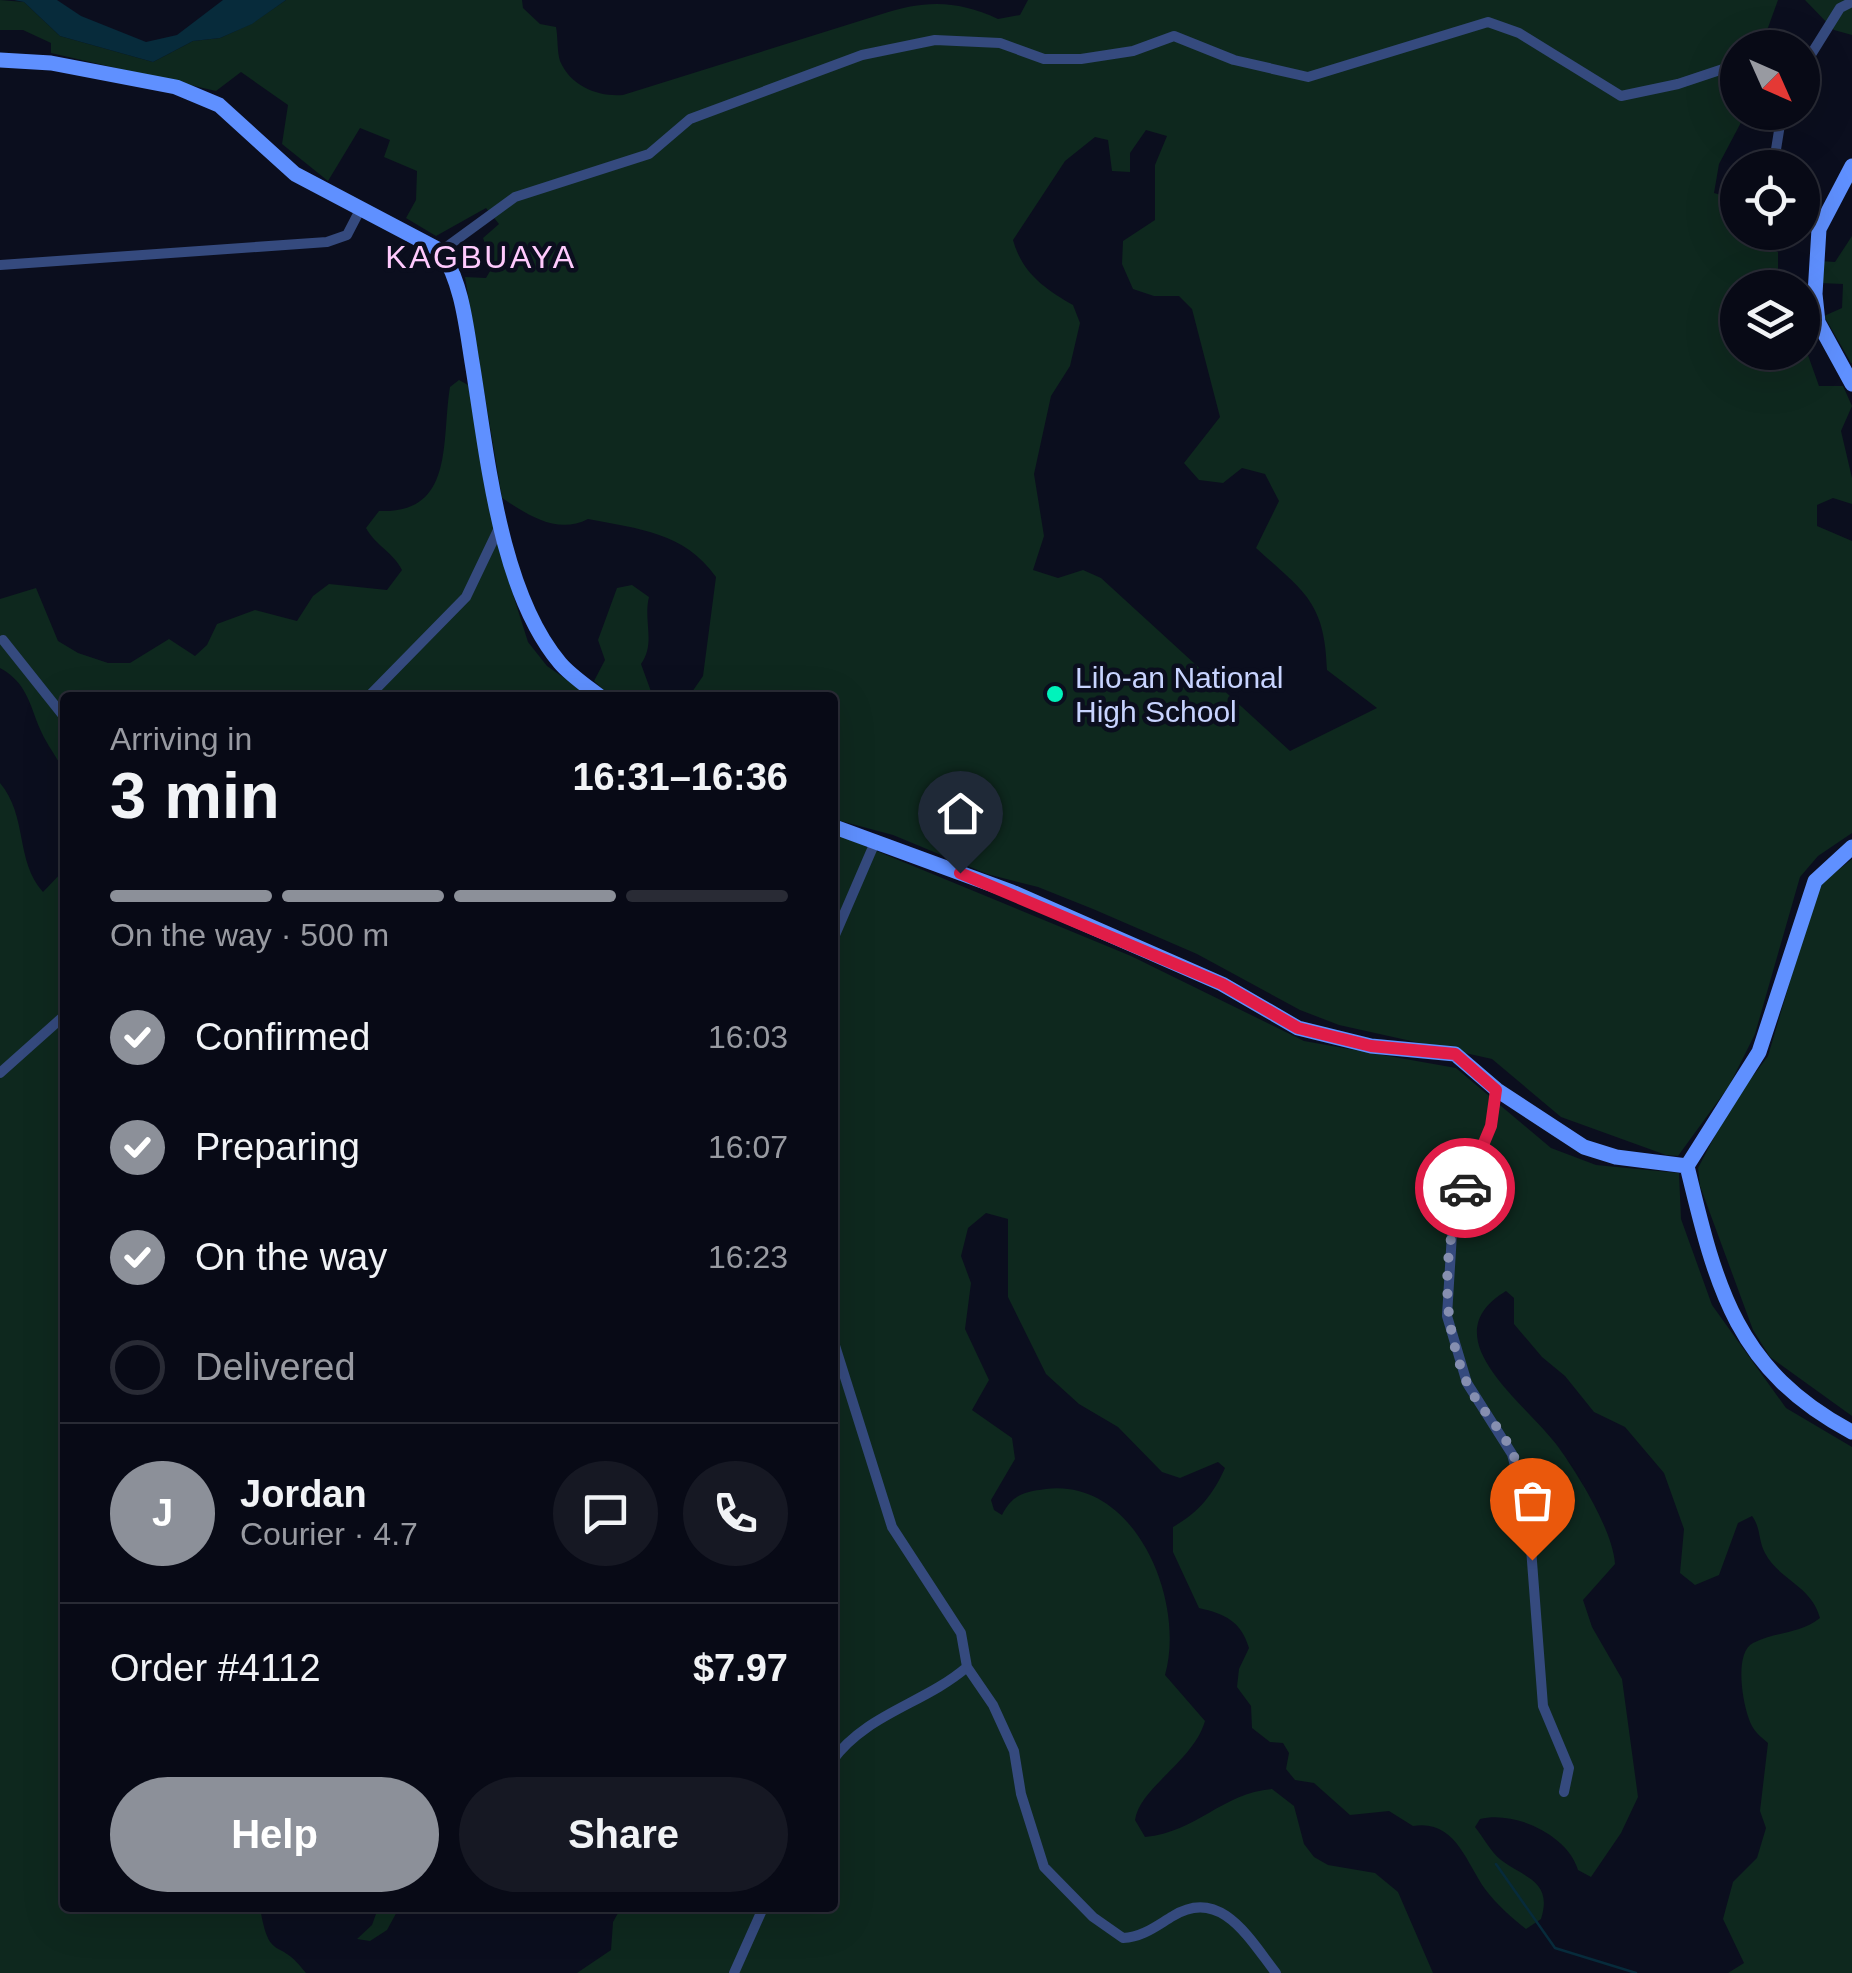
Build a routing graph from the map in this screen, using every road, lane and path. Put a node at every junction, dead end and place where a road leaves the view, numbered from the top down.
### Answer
1 (1852, 2) edge
2 (1820, 39) edge
3 (0, 60) edge
4 (1720, 70) edge
5 (1852, 166) edge
6 (361, 208) junction
7 (1820, 227) edge
8 (1819, 250) edge
9 (441, 252) junction
10 (0, 265) edge
11 (1852, 384) edge
12 (499, 527) junction
13 (3, 640) dead end
14 (373, 692) edge
15 (595, 692) edge
16 (60, 712) edge
17 (838, 828) edge
18 (876, 840) junction
19 (1852, 846) edge
20 (838, 928) edge
21 (60, 1020) edge
22 (0, 1074) edge
23 (1496, 1090) junction
24 (1687, 1166) junction
25 (838, 1355) edge
26 (1852, 1432) edge
27 (967, 1668) junction
28 (838, 1755) edge
29 (1564, 1792) dead end
30 (761, 1912) edge
31 (734, 1973) edge
32 (1276, 1973) edge

1 - 2 street
3 - 6 street
4 - 9 street
5 - 7 street
6 - 9 street
6 - 10 street
8 - 11 street
9 - 12 street
12 - 14 street
12 - 15 street
13 - 16 street
17 - 18 street
18 - 20 street
18 - 23 street
19 - 24 street
21 - 22 street
23 - 24 street
23 - 29 street
24 - 26 street
25 - 27 street
27 - 28 street
27 - 32 street
30 - 31 street

